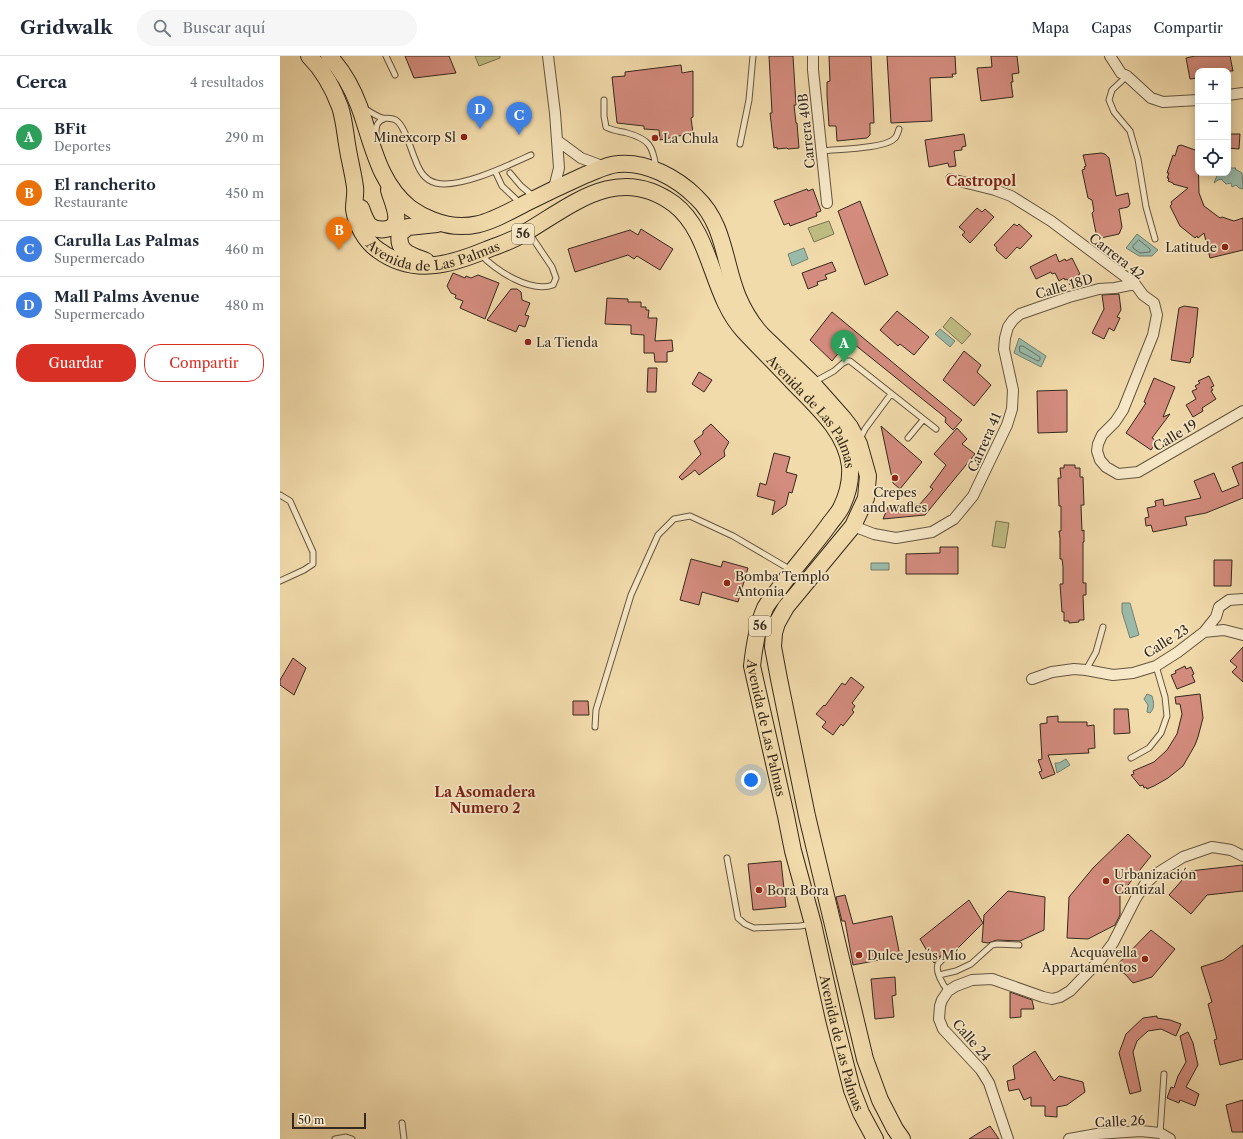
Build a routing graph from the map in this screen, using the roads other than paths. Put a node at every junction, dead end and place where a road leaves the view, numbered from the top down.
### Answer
1 (309, 56) edge
2 (386, 56) edge
3 (548, 56) edge
4 (753, 56) edge
5 (813, 56) edge
6 (1110, 56) edge
7 (334, 60) edge
8 (395, 75) dead end
9 (1127, 76) junction
10 (1243, 93) edge
11 (1231, 95) edge
12 (604, 100) dead end
13 (1195, 100) edge
14 (358, 104) junction
15 (384, 119) junction
16 (899, 129) dead end
17 (558, 141) junction
18 (740, 144) dead end
19 (822, 150) junction
20 (375, 155) junction
21 (531, 155) dead end
22 (605, 167) junction
23 (495, 170) junction
24 (656, 171) junction
25 (510, 173) dead end
26 (383, 174) junction
27 (952, 179) dead end
28 (554, 188) junction
29 (355, 189) junction
30 (529, 201) junction
31 (827, 204) dead end
32 (443, 224) junction
33 (528, 231) junction
34 (1155, 240) dead end
35 (479, 253) junction
36 (437, 266) junction
37 (1135, 284) junction
38 (1008, 327) joint
39 (812, 383) junction
40 (891, 394) junction
41 (1243, 411) edge
42 (924, 420) junction
43 (936, 429) dead end
44 (908, 438) dead end
45 (859, 444) junction
46 (1118, 474) joint
47 (280, 495) edge
48 (853, 526) junction
49 (792, 571) junction
50 (280, 581) edge
51 (1243, 600) edge
52 (1216, 617) junction
53 (1102, 627) dead end
54 (1224, 630) junction
55 (1204, 632) junction
56 (1243, 635) edge
57 (1156, 666) junction
58 (1086, 670) junction
59 (1032, 679) dead end
60 (595, 726) dead end
61 (1131, 758) dead end
62 (1243, 856) edge
63 (727, 858) dead end
64 (813, 924) junction
65 (1019, 945) dead end
66 (943, 959) dead end
67 (939, 975) junction
68 (948, 991) junction
69 (1164, 1074) dead end
70 (402, 1123) dead end
71 (1160, 1133) junction
72 (1098, 1137) edge
73 (335, 1139) edge
74 (352, 1139) edge
75 (404, 1139) edge
76 (875, 1139) edge
77 (902, 1139) edge
78 (1008, 1139) edge
79 (1069, 1139) edge
80 (1170, 1139) edge

1 - 29 main road, Avenida de Las Palmas / 56
2 - 8 lane
3 - 17 street
4 - 18 lane
5 - 19 street, Carrera 40B
6 - 9 street
7 - 14 main road, Avenida de Las Palmas / 56
9 - 13 street
9 - 34 lane
10 - 11 street
12 - 24 lane
14 - 15 lane
14 - 20 main road, Avenida de Las Palmas / 56
15 - 20 lane
15 - 23 lane
16 - 19 lane
17 - 22 street
17 - 28 street
19 - 31 street, Carrera 40B
20 - 26 main road, Avenida de Las Palmas / 56
21 - 23 lane
22 - 24 main road, Avenida de Las Palmas / 56
22 - 28 main road, Avenida de Las Palmas / 56
23 - 30 lane
24 - 39 main road, Avenida de Las Palmas / 56
25 - 30 lane
26 - 29 main road
26 - 32 main road, Avenida de Las Palmas / 56
27 - 37 street, Carrera 42
28 - 30 main road, Avenida de Las Palmas / 56
29 - 36 main road, Avenida de Las Palmas / 56
30 - 32 main road, Avenida de Las Palmas / 56
32 - 36 main road
33 - 35 main road, Avenida de Las Palmas / 56
33 - 35 lane
33 - 49 main road, Avenida de Las Palmas / 56
35 - 36 main road, Avenida de Las Palmas / 56
37 - 38 street, Calle 18D
37 - 46 street, Carrera 42
38 - 48 street, Carrera 41
39 - 40 lane
39 - 45 main road, Avenida de Las Palmas / 56
40 - 42 lane
40 - 45 lane
41 - 46 street, Calle 19
42 - 43 lane
42 - 44 lane
45 - 48 main road, Avenida de Las Palmas / 56
47 - 50 lane
48 - 77 main road, Avenida de Las Palmas / 56
49 - 60 lane
49 - 64 main road, Avenida de Las Palmas / 56
51 - 52 street
52 - 54 street
52 - 55 street
53 - 58 lane
54 - 55 street, Calle 23
54 - 56 street, Calle 23
55 - 57 street, Calle 23
57 - 58 street, Calle 23
57 - 61 lane
58 - 59 street, Calle 23
62 - 68 street
63 - 64 lane
64 - 76 main road, Avenida de Las Palmas / 56
65 - 67 lane
66 - 67 lane
67 - 68 lane
68 - 78 street, Calle 24
69 - 71 lane
70 - 75 lane
71 - 72 street, Calle 26
71 - 80 street, Calle 26
72 - 79 street, Calle 26
73 - 74 lane

